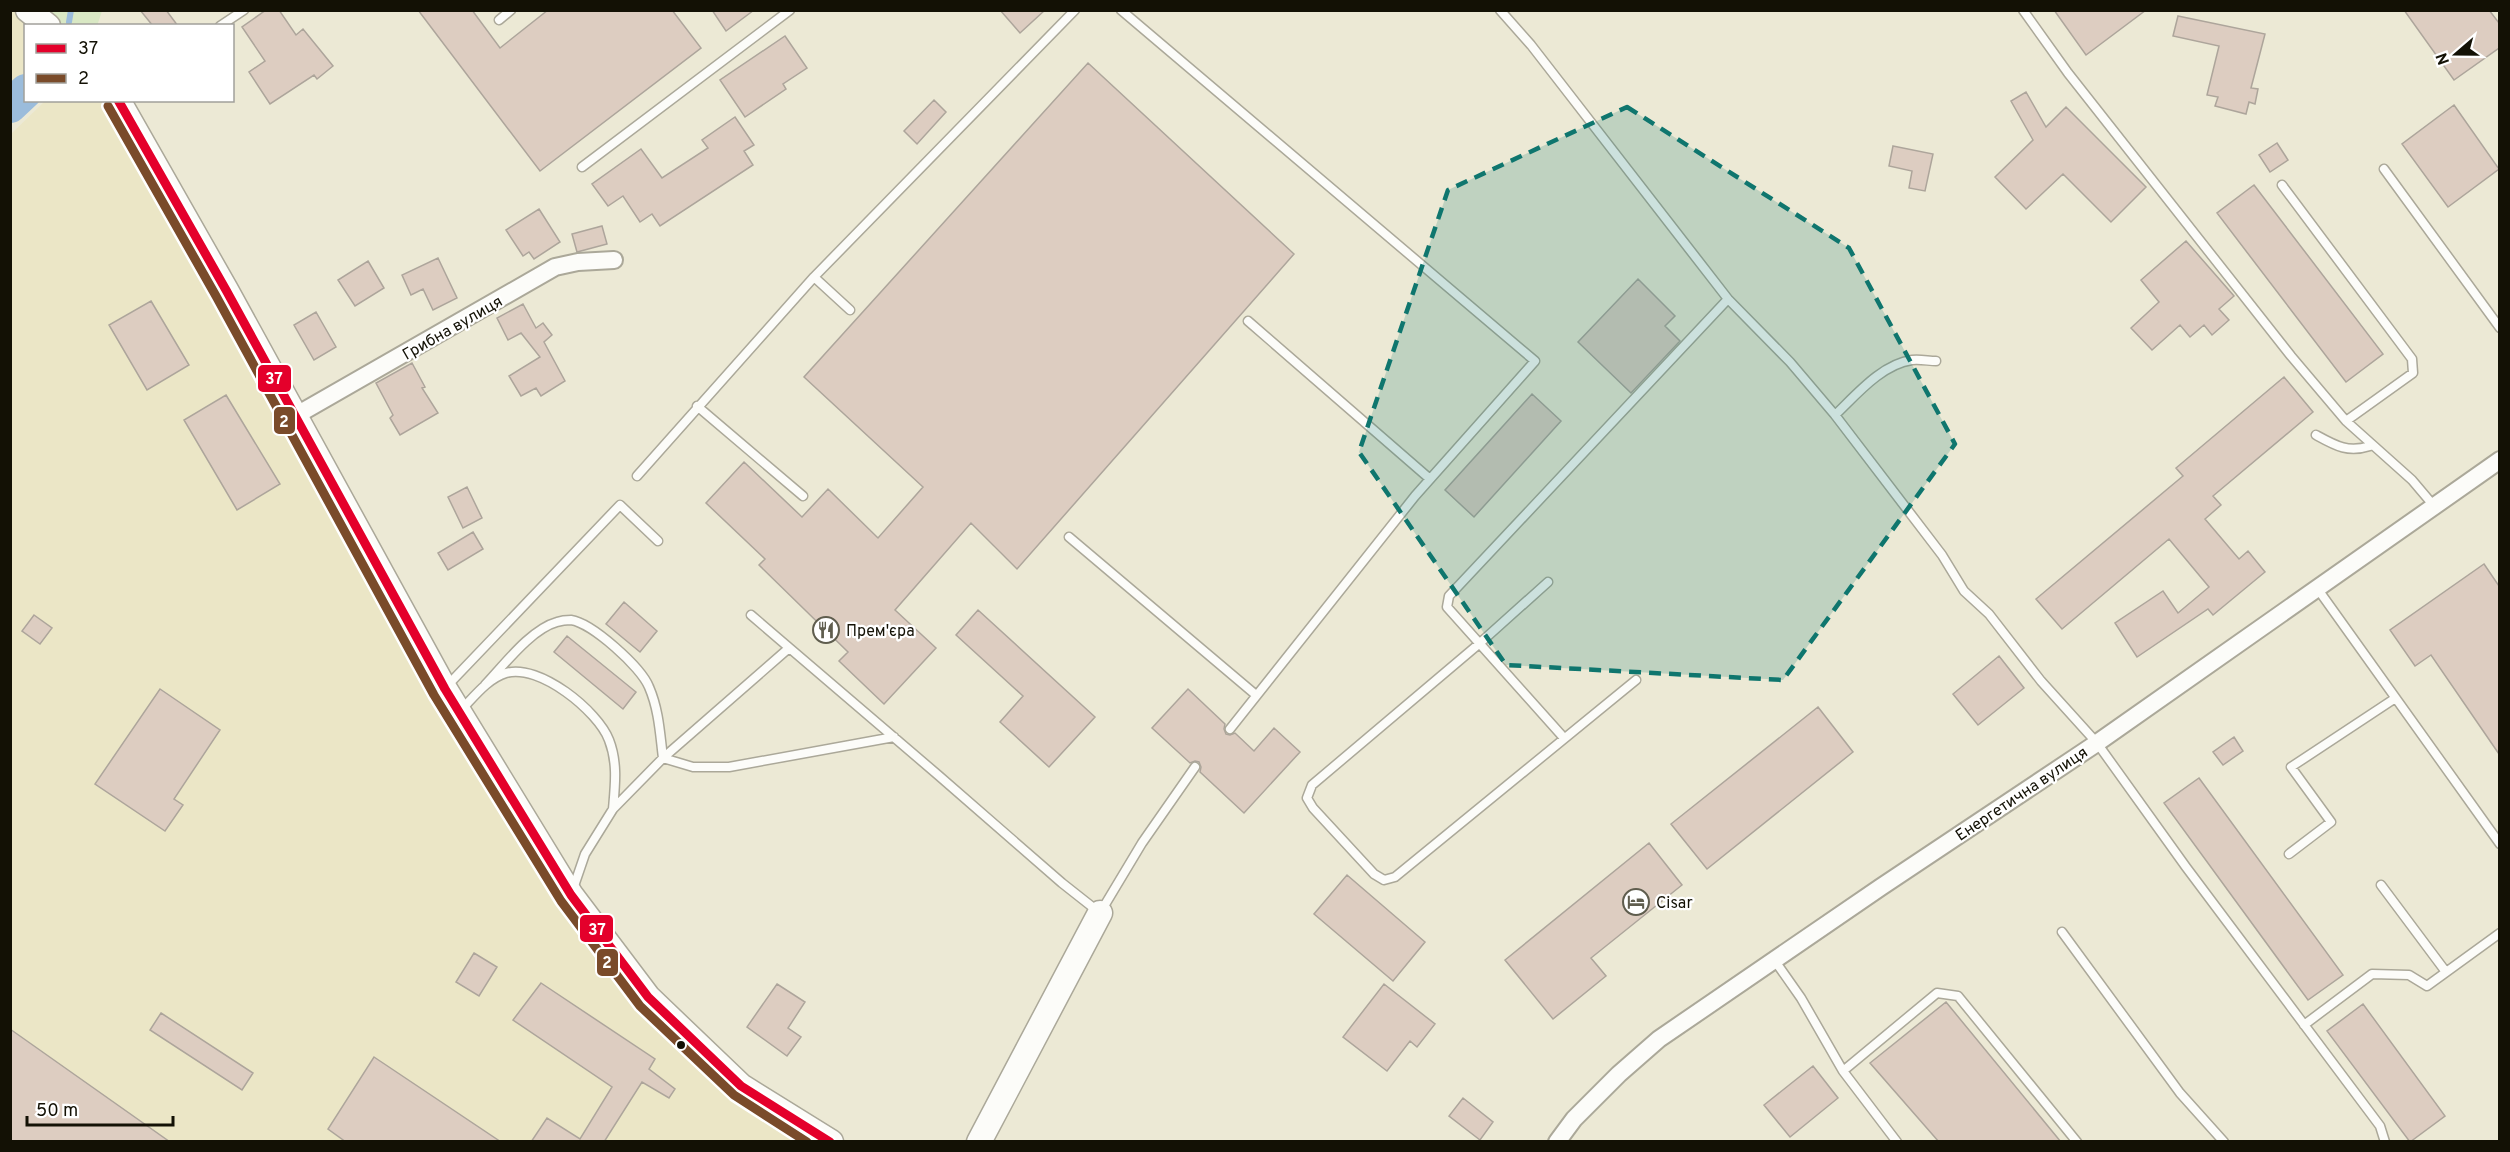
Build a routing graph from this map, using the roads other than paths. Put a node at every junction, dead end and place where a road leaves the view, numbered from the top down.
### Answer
1 (28, 10) edge
2 (244, 10) edge
3 (511, 10) edge
4 (790, 10) edge
5 (1075, 10) edge
6 (1121, 10) edge
7 (1500, 10) edge
8 (2023, 10) edge
9 (499, 20) dead end
10 (46, 24) edge
11 (223, 24) edge
12 (119, 102) edge
13 (582, 167) dead end
14 (2384, 169) dead end
15 (2282, 185) dead end
16 (614, 260) dead end
17 (814, 277) junction
18 (1728, 299) junction
19 (850, 310) dead end
20 (1248, 321) dead end
21 (2499, 328) edge
22 (1936, 361) dead end
23 (697, 406) junction
24 (1835, 415) junction
25 (295, 416) junction
26 (2346, 421) junction
27 (2316, 435) dead end
28 (2370, 446) junction
29 (2499, 460) edge
30 (637, 476) dead end
31 (1430, 478) junction
32 (803, 496) dead end
33 (2434, 506) junction
34 (1069, 537) dead end
35 (658, 541) dead end
36 (1548, 582) dead end
37 (2317, 588) junction
38 (751, 615) dead end
39 (1480, 643) junction
40 (789, 648) junction
41 (1636, 680) dead end
42 (486, 685) junction
43 (445, 689) junction
44 (1256, 695) junction
45 (2394, 699) junction
46 (459, 712) junction
47 (1230, 729) dead end
48 (894, 738) junction
49 (1564, 738) junction
50 (2097, 743) junction
51 (663, 758) junction
52 (1195, 767) dead end
53 (613, 809) junction
54 (2499, 844) edge
55 (2289, 854) dead end
56 (2381, 885) dead end
57 (571, 895) junction
58 (1100, 913) junction
59 (2062, 932) dead end
60 (2499, 933) edge
61 (1775, 961) junction
62 (2446, 972) junction
63 (2304, 1025) junction
64 (1843, 1071) junction
65 (831, 1142) edge
66 (979, 1142) edge
67 (1557, 1142) edge
68 (1897, 1142) edge
69 (2077, 1142) edge
70 (2224, 1142) edge
71 (2385, 1142) edge

1 - 10 main road
2 - 11 lane
3 - 9 lane
4 - 13 lane
5 - 17 lane
6 - 31 lane
7 - 18 lane
8 - 26 lane
12 - 25 main road
14 - 21 lane
15 - 26 lane
16 - 25 street, Грибна вулиця
17 - 19 lane
17 - 23 lane
18 - 24 lane
18 - 39 lane
20 - 31 lane
22 - 24 lane
23 - 30 lane
23 - 32 lane
24 - 50 lane
25 - 43 main road
26 - 28 lane
27 - 28 lane
28 - 33 lane
29 - 33 street, Енергетична вулиця
31 - 44 lane
33 - 37 street, Енергетична вулиця
34 - 44 lane
35 - 43 lane
36 - 39 lane
37 - 45 lane
37 - 50 street, Енергетична вулиця
38 - 40 lane
39 - 49 lane
39 - 49 lane
40 - 48 lane
40 - 51 lane
41 - 49 lane
42 - 46 lane
42 - 51 lane
42 - 53 lane
43 - 46 main road
44 - 47 lane
45 - 54 lane
45 - 55 lane
46 - 57 main road
48 - 51 lane
48 - 58 lane
50 - 61 street, Енергетична вулиця
50 - 63 lane
51 - 53 lane
52 - 58 lane
53 - 57 lane
56 - 62 lane
57 - 65 main road
58 - 66 main road
59 - 70 lane
60 - 62 lane
61 - 64 lane
61 - 67 street, Енергетична вулиця
62 - 63 lane
63 - 71 lane
64 - 68 lane
64 - 69 lane

